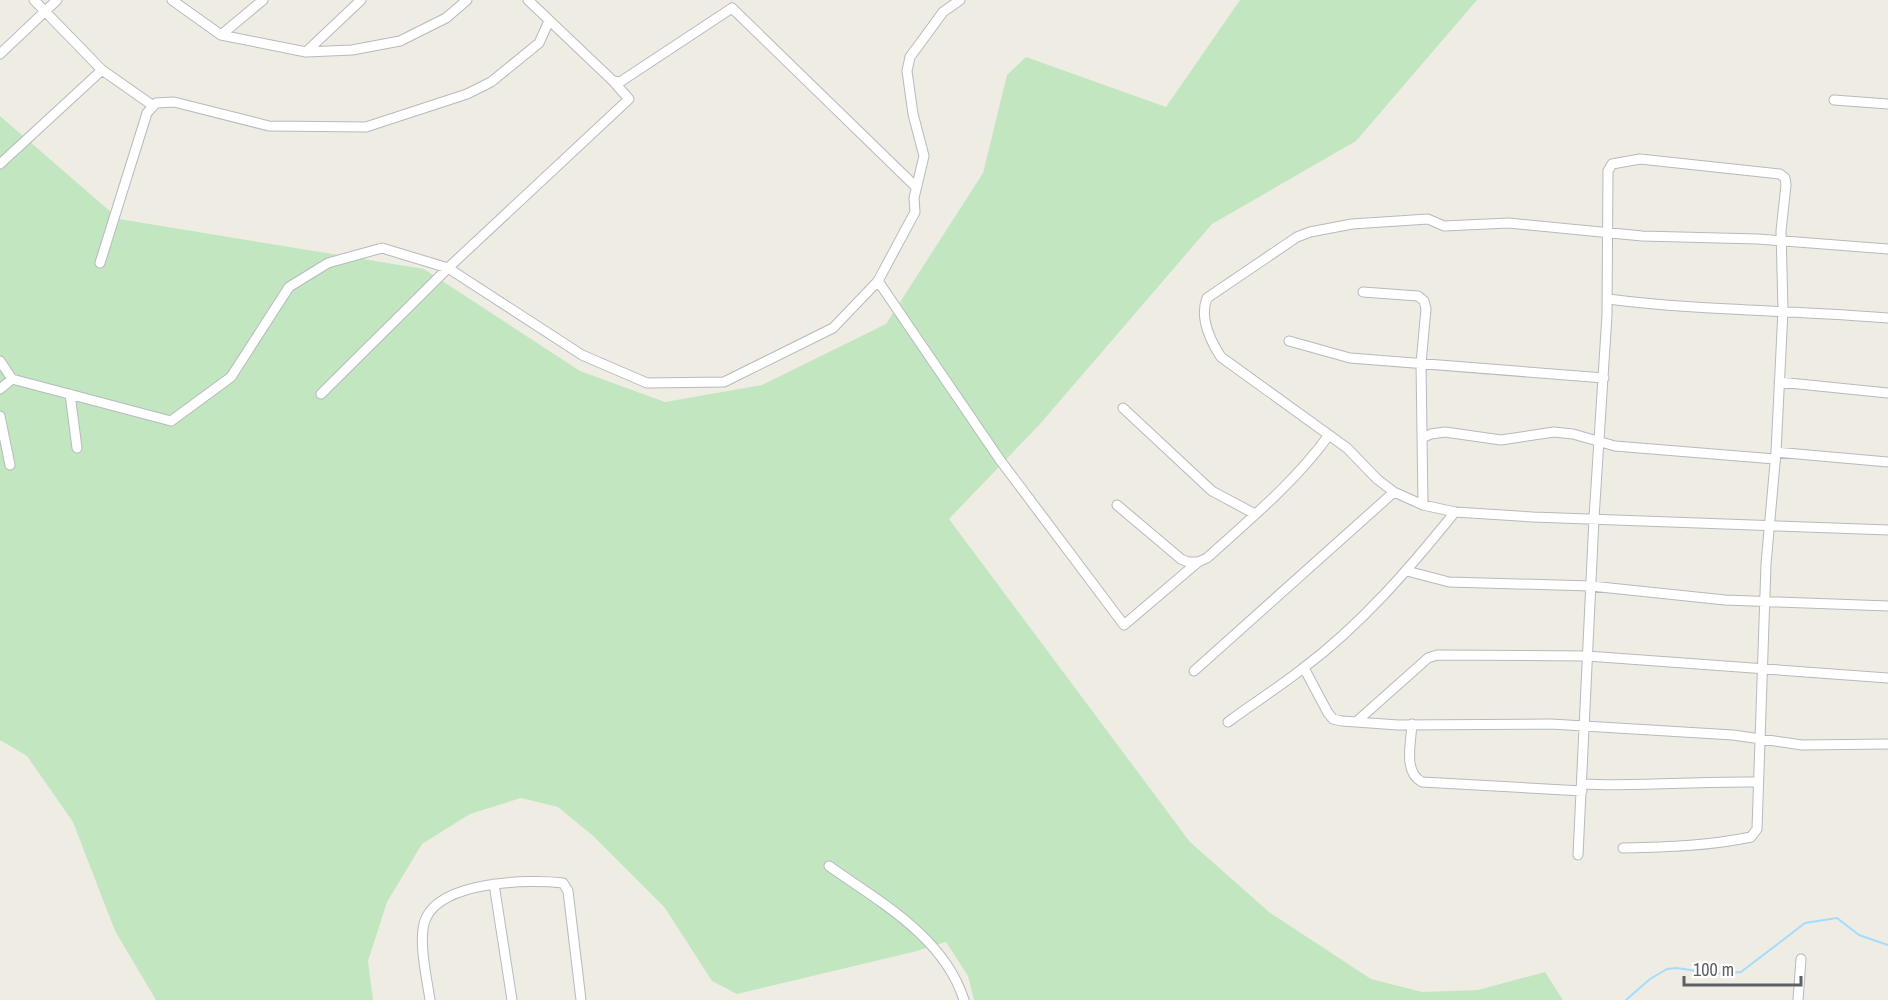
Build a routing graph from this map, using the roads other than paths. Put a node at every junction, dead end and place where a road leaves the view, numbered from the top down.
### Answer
1 (34, 0) edge
2 (57, 0) edge
3 (263, 0) edge
4 (361, 0) edge
5 (467, 0) edge
6 (528, 0) edge
7 (960, 0) edge
8 (178, 2) edge
9 (44, 12) junction
10 (549, 21) junction
11 (221, 35) junction
12 (306, 52) junction
13 (0, 54) edge
14 (102, 70) junction
15 (613, 81) junction
16 (1834, 100) dead end
17 (1888, 104) edge
18 (152, 105) junction
19 (0, 164) edge
20 (916, 187) junction
21 (1609, 233) junction
22 (1781, 242) junction
23 (1888, 249) edge
24 (100, 263) dead end
25 (448, 268) junction
26 (878, 280) junction
27 (1362, 292) dead end
28 (1608, 299) junction
29 (1783, 310) junction
30 (1888, 318) edge
31 (1289, 341) dead end
32 (0, 361) edge
33 (1420, 363) junction
34 (1604, 378) junction
35 (12, 379) junction
36 (1779, 382) junction
37 (0, 389) edge
38 (1888, 393) edge
39 (70, 394) junction
40 (321, 394) dead end
41 (1123, 408) dead end
42 (0, 416) edge
43 (1329, 435) junction
44 (1422, 438) junction
45 (1600, 442) junction
46 (77, 448) dead end
47 (1775, 456) junction
48 (1888, 462) edge
49 (10, 465) dead end
50 (1394, 492) junction
51 (1423, 505) junction
52 (1118, 506) dead end
53 (1455, 512) junction
54 (1255, 514) junction
55 (1594, 518) junction
56 (1770, 527) junction
57 (1888, 530) edge
58 (1198, 562) junction
59 (1407, 571) junction
60 (1591, 586) junction
61 (1765, 602) junction
62 (1888, 606) edge
63 (1587, 656) junction
64 (1304, 668) junction
65 (1764, 668) junction
66 (1194, 671) dead end
67 (1888, 678) edge
68 (1227, 722) dead end
69 (1356, 722) junction
70 (1412, 724) junction
71 (1584, 726) junction
72 (1760, 738) junction
73 (1888, 744) edge
74 (1758, 782) junction
75 (1582, 787) junction
76 (1623, 848) dead end
77 (1578, 855) dead end
78 (829, 866) dead end
79 (494, 884) junction
80 (1802, 959) dead end
81 (430, 1000) edge
82 (512, 1000) edge
83 (581, 1000) edge
84 (964, 1000) edge
85 (1798, 1000) edge

1 - 9 street
2 - 9 street
3 - 11 street
4 - 12 street
5 - 12 street
6 - 10 street
7 - 20 street
8 - 11 street
9 - 13 street
9 - 14 street
10 - 15 street
10 - 18 street
11 - 12 street
14 - 18 street
14 - 19 street
15 - 20 street
15 - 25 street
16 - 17 street
18 - 24 street
20 - 26 street
21 - 22 street
21 - 22 street
21 - 28 street
21 - 43 street
22 - 23 street
22 - 29 street
25 - 26 street
25 - 39 street
25 - 40 street
26 - 58 street
27 - 33 street
28 - 29 street
28 - 34 street
29 - 30 street
29 - 36 street
31 - 33 street
32 - 35 street
33 - 34 street
33 - 44 street
34 - 45 street
35 - 37 street
35 - 39 street
36 - 38 street
36 - 47 street
39 - 46 street
41 - 54 street
42 - 49 street
43 - 50 street
43 - 54 street
44 - 45 street
44 - 51 street
45 - 47 street
45 - 55 street
47 - 48 street
47 - 56 street
50 - 51 street
50 - 66 street
51 - 53 street
52 - 58 street
53 - 55 street
53 - 59 street
54 - 58 street
55 - 56 street
55 - 60 street
56 - 57 street
56 - 61 street
59 - 60 street
59 - 64 street
60 - 61 street
60 - 63 street
61 - 62 street
61 - 65 street
63 - 65 street
63 - 69 street
63 - 71 street
64 - 68 street
64 - 69 street
65 - 67 street
65 - 72 street
69 - 70 street
70 - 71 street
70 - 75 street
71 - 72 street
71 - 75 street
72 - 73 street
72 - 74 street
74 - 75 street
74 - 76 street
75 - 77 street
78 - 84 street
79 - 81 street
79 - 82 street
79 - 83 street
80 - 85 street

